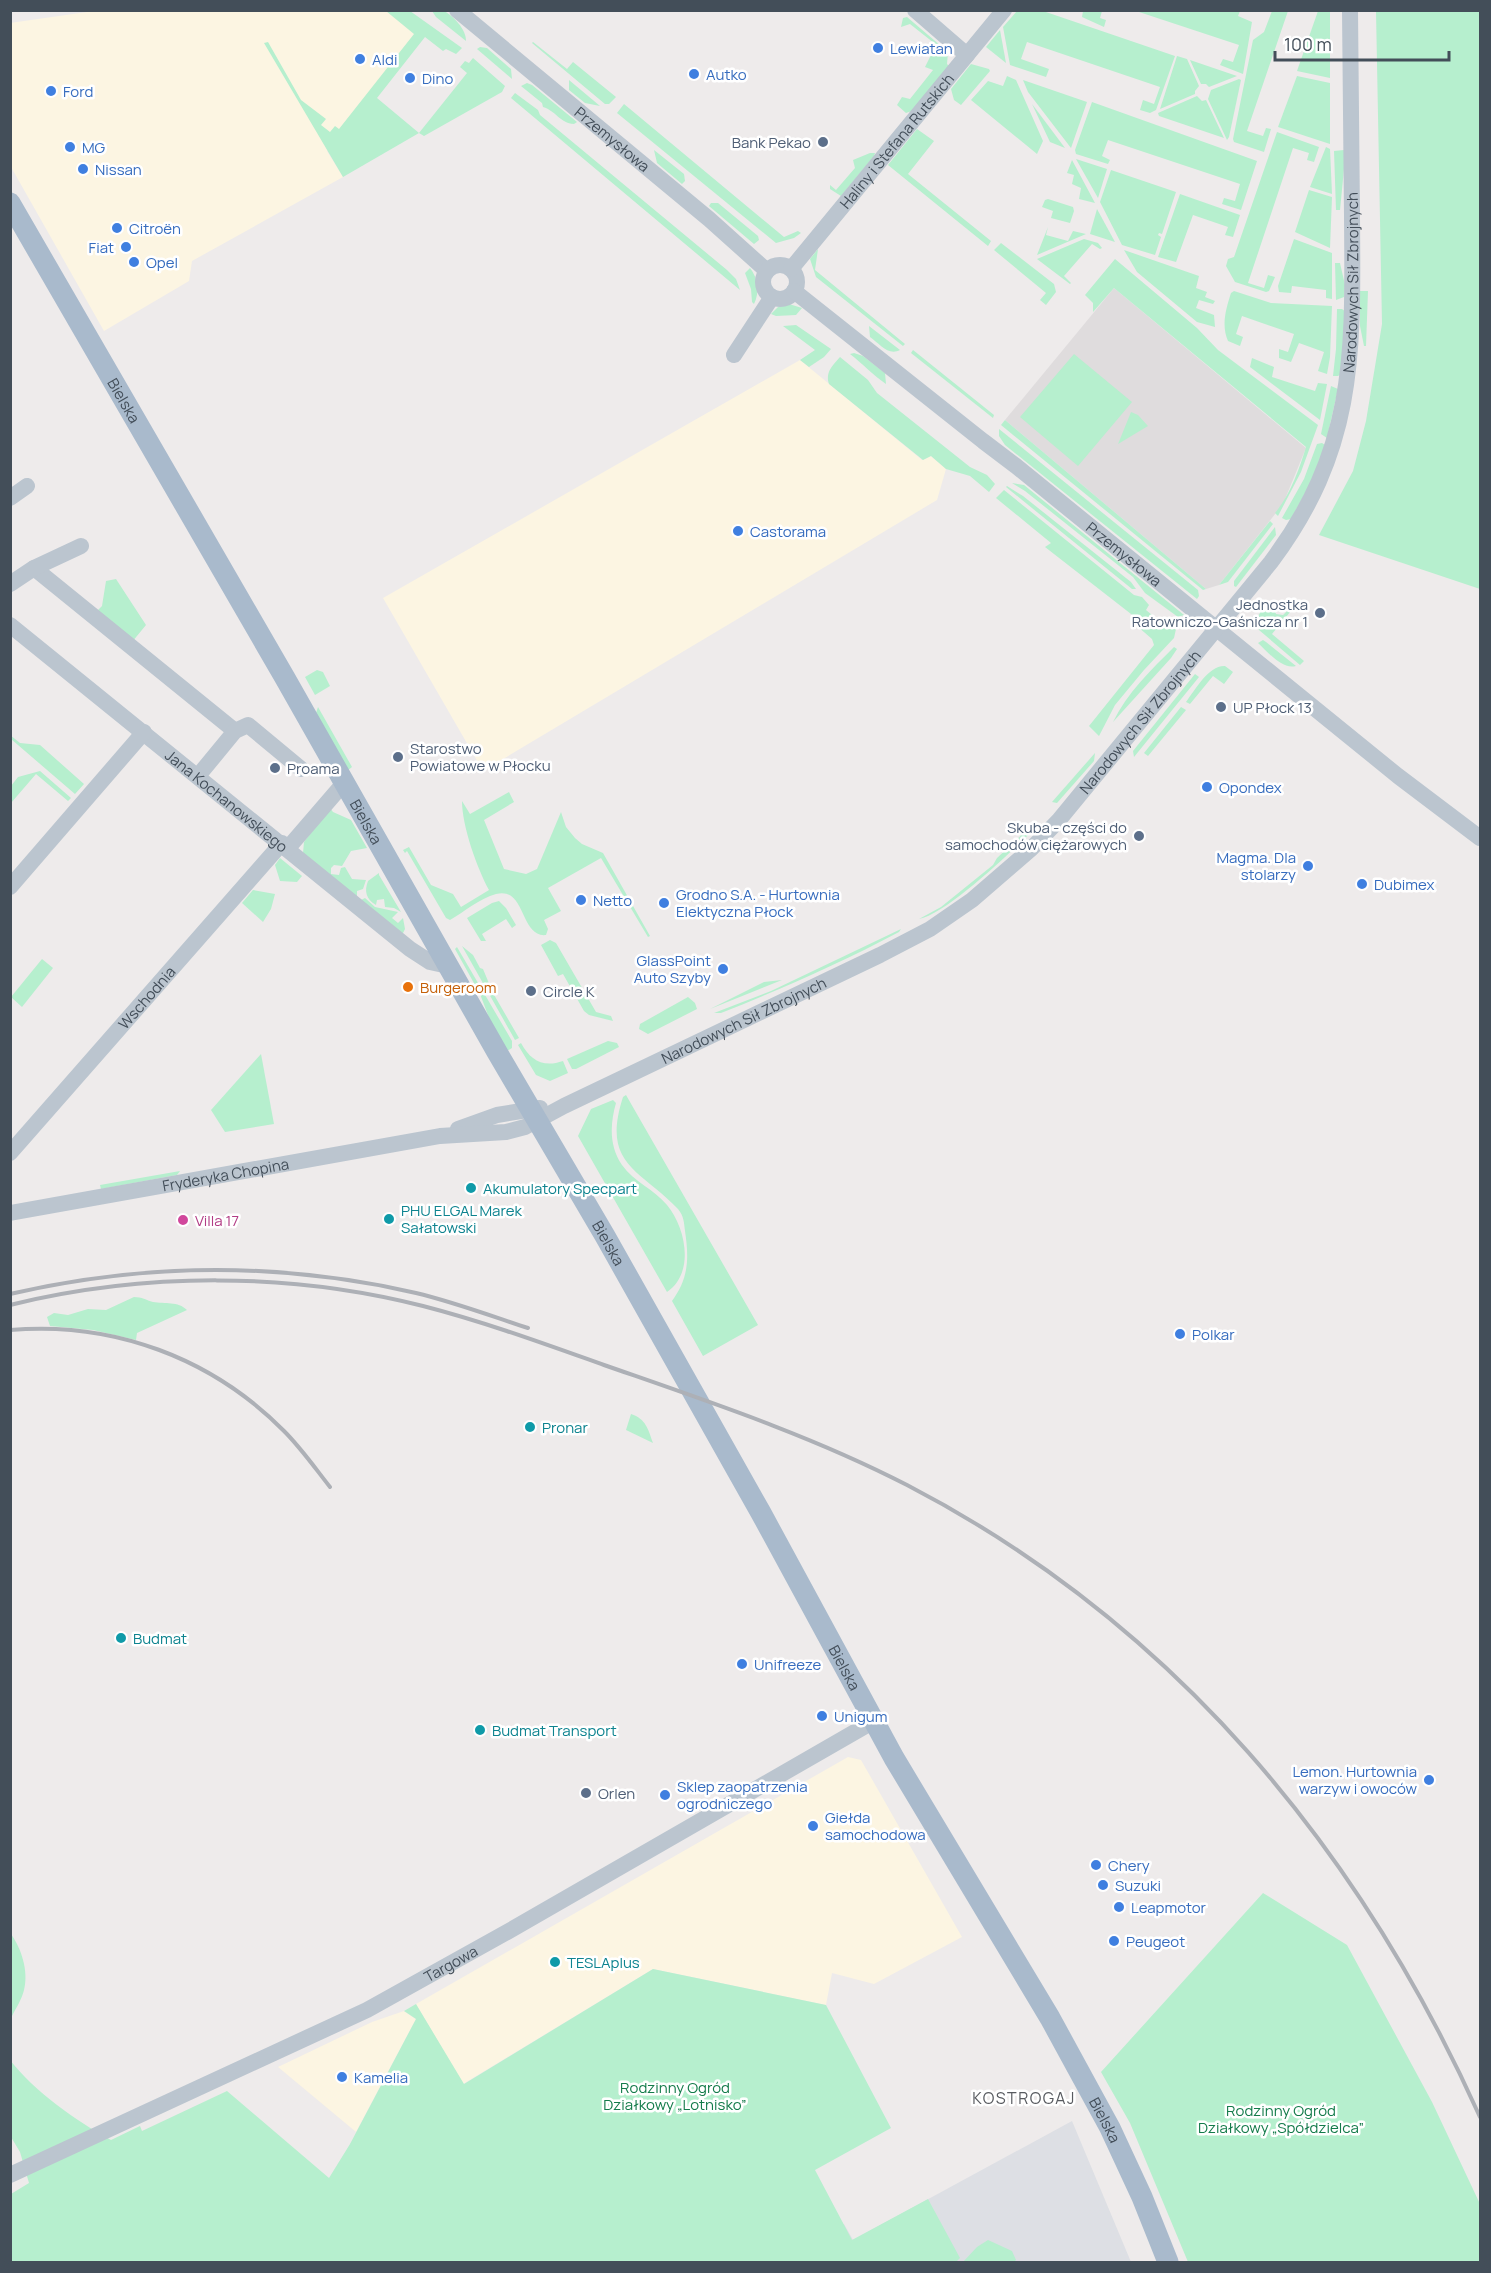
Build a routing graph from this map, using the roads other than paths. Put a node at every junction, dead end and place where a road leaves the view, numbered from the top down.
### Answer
1 (457, 10) edge
2 (915, 10) edge
3 (1004, 10) edge
4 (1350, 10) edge
5 (967, 55) junction
6 (10, 203) edge
7 (790, 269) junction
8 (767, 271) junction
9 (794, 291) junction
10 (772, 297) junction
11 (734, 355) dead end
12 (27, 486) dead end
13 (10, 498) edge
14 (81, 546) dead end
15 (34, 568) junction
16 (10, 584) edge
17 (10, 625) edge
18 (1218, 628) junction
19 (235, 731) junction
20 (144, 732) junction
21 (301, 769) dead end
22 (198, 776) junction
23 (344, 783) junction
24 (1480, 838) edge
25 (285, 846) junction
26 (10, 886) edge
27 (434, 939) junction
28 (410, 949) junction
29 (448, 966) junction
30 (534, 1115) junction
31 (10, 1153) edge
32 (10, 1213) edge
33 (874, 1721) junction
34 (10, 2175) edge
35 (1168, 2262) edge

1 - 8 street, Przemysłowa
2 - 5 street
3 - 5 street, Haliny i Stefana Rutskich
4 - 18 street, Narodowych Sił Zbrojnych
5 - 7 street, Haliny i Stefana Rutskich
6 - 23 main road, Bielska
7 - 8 street
7 - 9 street
8 - 10 street
9 - 10 street
9 - 18 street, Przemysłowa
10 - 11 street
12 - 13 street
14 - 15 street
15 - 16 street
15 - 19 street
17 - 20 street, Jana Kochanowskiego
18 - 24 street, Przemysłowa
18 - 30 street, Narodowych Sił Zbrojnych
19 - 21 street
19 - 22 street
20 - 22 street, Jana Kochanowskiego
20 - 26 street
22 - 25 street, Jana Kochanowskiego
23 - 25 street, Wschodnia
23 - 27 main road, Bielska
25 - 28 street, Jana Kochanowskiego
25 - 31 street, Wschodnia
27 - 28 street
27 - 29 main road, Bielska
28 - 29 street, Jana Kochanowskiego
29 - 30 main road, Bielska
30 - 32 street, Fryderyka Chopina
30 - 33 main road, Bielska
33 - 34 street, Targowa
33 - 35 main road, Bielska

